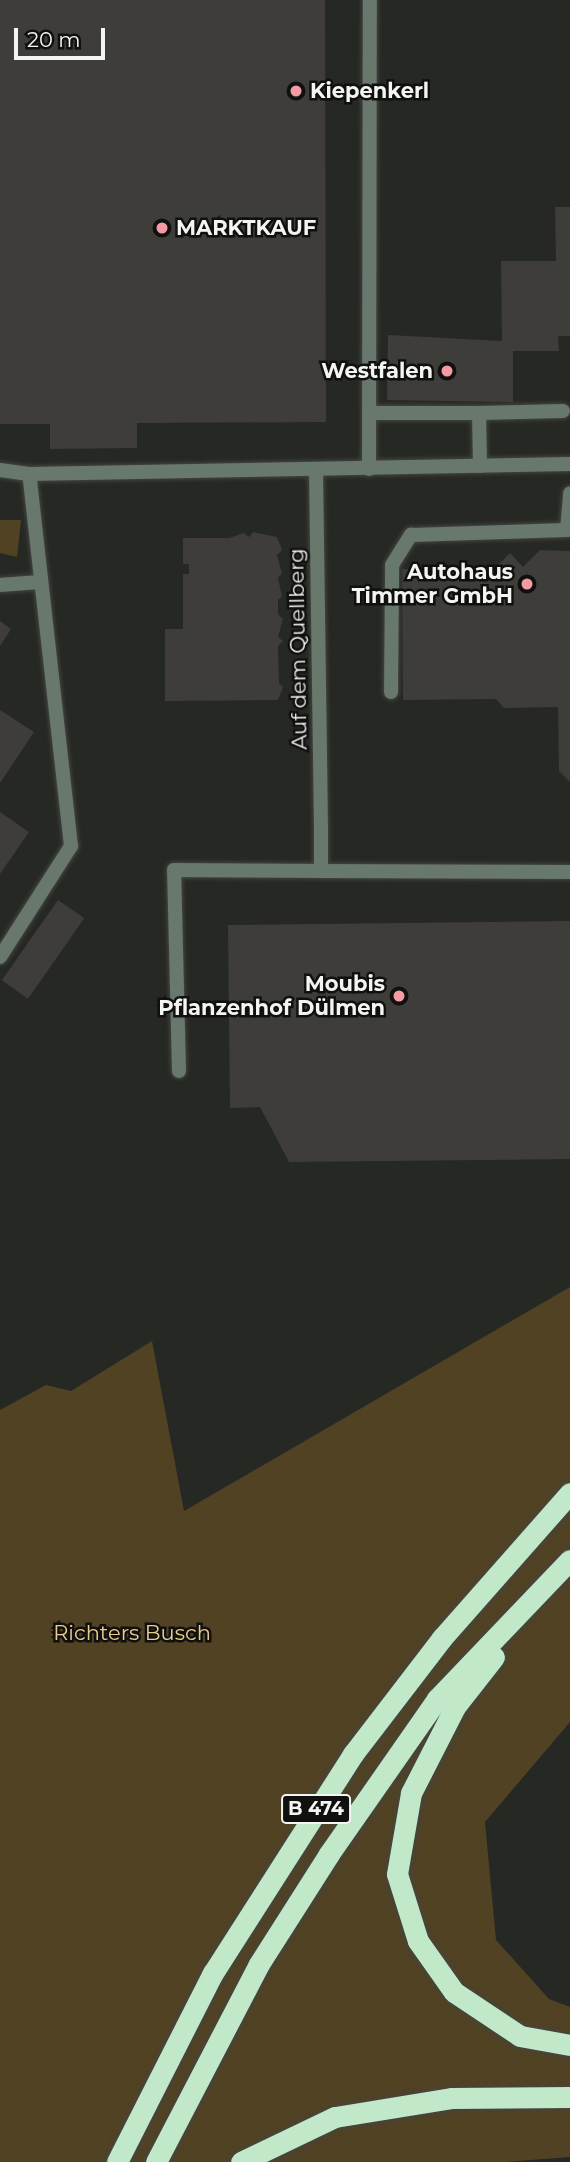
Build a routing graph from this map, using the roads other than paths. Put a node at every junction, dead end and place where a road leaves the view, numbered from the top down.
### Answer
1 (370, 0) edge
2 (563, 411) dead end
3 (369, 413) junction
4 (479, 413) junction
5 (570, 464) edge
6 (480, 466) junction
7 (369, 469) junction
8 (0, 470) edge
9 (316, 470) junction
10 (29, 474) junction
11 (570, 493) edge
12 (568, 530) edge
13 (40, 582) junction
14 (0, 585) edge
15 (391, 692) dead end
16 (321, 871) junction
17 (570, 872) edge
18 (0, 957) edge
19 (178, 1071) dead end
20 (570, 1493) edge
21 (567, 1563) edge
22 (570, 2045) edge
23 (570, 2097) edge
24 (117, 2162) edge
25 (156, 2162) edge
26 (241, 2162) edge

1 - 3 street
2 - 4 street
3 - 4 street
3 - 7 street
4 - 6 street
5 - 6 street
6 - 7 street
7 - 9 street
8 - 10 street
9 - 10 street
9 - 16 street, Auf dem Quellberg
10 - 13 street
11 - 12 street
12 - 15 street
13 - 14 street
13 - 18 street
16 - 17 street
16 - 19 street
20 - 24 highway, B 474
21 - 22 highway
21 - 25 highway, B 474
23 - 26 highway

